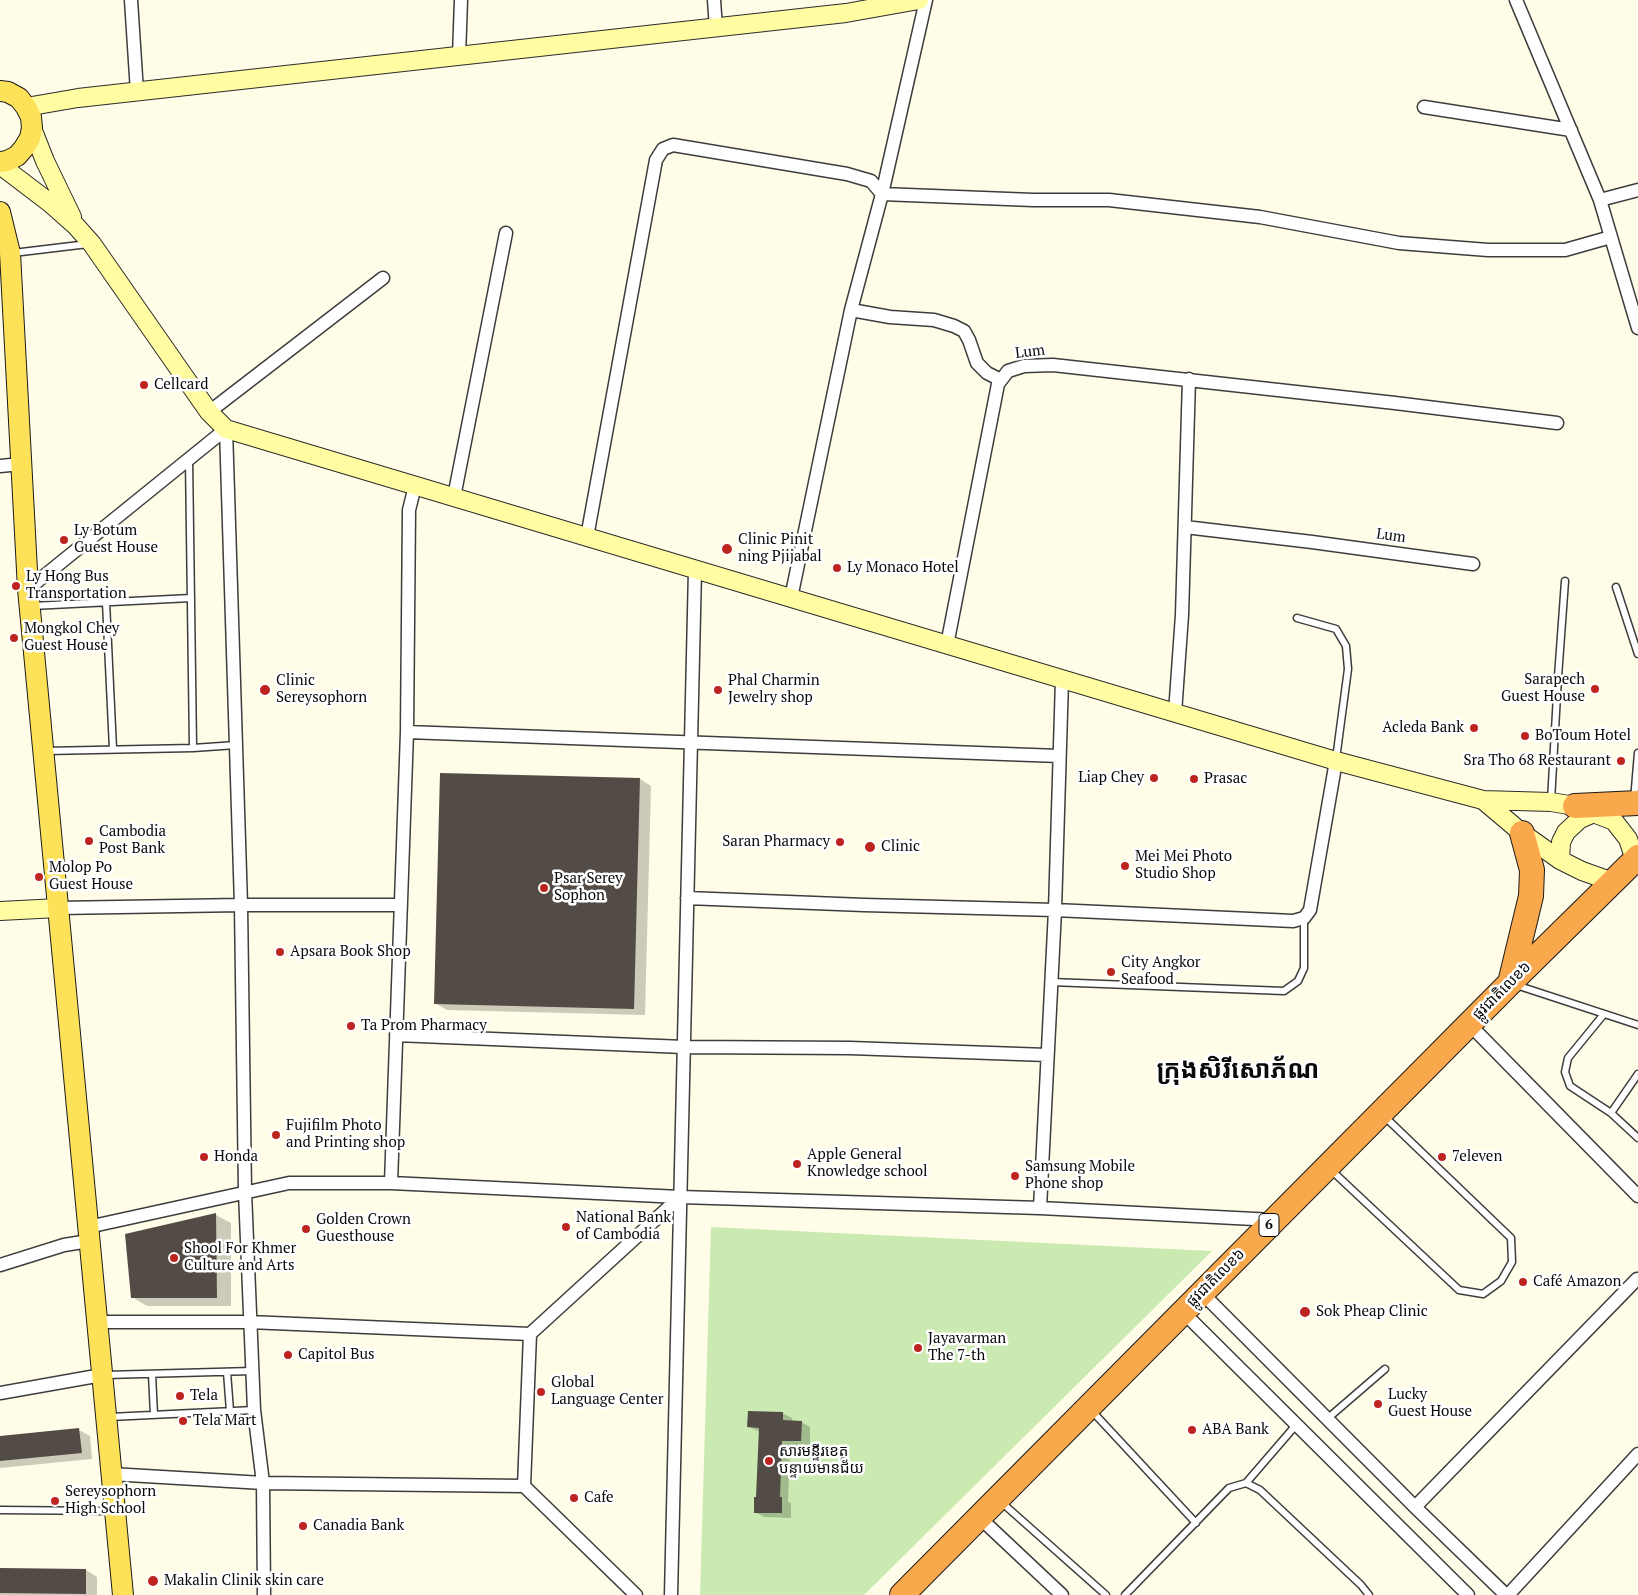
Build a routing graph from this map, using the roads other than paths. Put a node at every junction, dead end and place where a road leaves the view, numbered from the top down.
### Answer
1 (130, 0) edge
2 (461, 0) edge
3 (714, 0) edge
4 (919, 0) edge
5 (926, 0) edge
6 (1516, 0) edge
7 (846, 7) edge
8 (716, 28) junction
9 (459, 56) junction
10 (0, 91) edge
11 (137, 92) junction
12 (1424, 106) dead end
13 (26, 107) junction
14 (32, 128) junction
15 (1571, 130) junction
16 (0, 164) edge
17 (1638, 190) edge
18 (882, 194) junction
19 (1600, 200) junction
20 (0, 212) edge
21 (76, 226) junction
22 (506, 233) dead end
23 (1611, 237) junction
24 (92, 244) junction
25 (10, 253) junction
26 (383, 278) dead end
27 (851, 310) junction
28 (1638, 328) edge
29 (1190, 379) junction
30 (1001, 380) junction
31 (209, 412) junction
32 (1557, 423) dead end
33 (226, 429) junction
34 (189, 460) junction
35 (21, 464) junction
36 (0, 466) edge
37 (415, 486) junction
38 (454, 497) junction
39 (1185, 527) junction
40 (587, 537) junction
41 (1473, 564) dead end
42 (695, 570) junction
43 (1565, 581) dead end
44 (1616, 587) dead end
45 (29, 598) junction
46 (191, 598) junction
47 (791, 598) junction
48 (106, 602) junction
49 (1297, 618) dead end
50 (948, 645) junction
51 (1638, 654) edge
52 (1062, 680) junction
53 (1175, 713) junction
54 (407, 732) junction
55 (691, 742) junction
56 (236, 745) junction
57 (193, 748) junction
58 (113, 749) junction
59 (43, 750) junction
60 (1638, 753) edge
61 (1059, 756) junction
62 (1336, 761) junction
63 (1483, 800) junction
64 (1551, 802) junction
65 (1636, 803) edge
66 (1585, 810) junction
67 (1522, 832) junction
68 (1636, 859) edge
69 (1560, 860) junction
70 (1613, 882) junction
71 (687, 898) junction
72 (242, 904) junction
73 (401, 905) junction
74 (58, 908) junction
75 (1055, 910) junction
76 (0, 911) edge
77 (1304, 918) junction
78 (1050, 982) junction
79 (1510, 983) junction
80 (1604, 1014) junction
81 (1469, 1024) junction
82 (1638, 1025) edge
83 (396, 1035) junction
84 (684, 1047) junction
85 (1047, 1055) junction
86 (1638, 1074) edge
87 (1381, 1113) junction
88 (1611, 1113) junction
89 (1638, 1138) edge
90 (1327, 1167) junction
91 (391, 1184) junction
92 (245, 1192) junction
93 (1638, 1196) edge
94 (680, 1197) junction
95 (1040, 1208) junction
96 (1274, 1220) junction
97 (89, 1234) junction
98 (0, 1265) edge
99 (1637, 1279) edge
100 (1202, 1293) junction
101 (1182, 1312) junction
102 (97, 1322) junction
103 (249, 1322) junction
104 (530, 1334) junction
105 (1385, 1368) dead end
106 (252, 1371) junction
107 (227, 1372) junction
108 (152, 1374) junction
109 (102, 1375) junction
110 (0, 1393) edge
111 (1088, 1407) junction
112 (254, 1410) junction
113 (230, 1411) junction
114 (154, 1415) junction
115 (106, 1418) junction
116 (1327, 1419) junction
117 (1296, 1425) junction
118 (1638, 1454) edge
119 (111, 1474) junction
120 (1246, 1483) junction
121 (263, 1484) junction
122 (524, 1486) junction
123 (997, 1498) junction
124 (1415, 1507) junction
125 (0, 1510) edge
126 (115, 1511) junction
127 (979, 1517) junction
128 (1196, 1523) junction
129 (123, 1595) edge
130 (264, 1595) edge
131 (636, 1595) edge
132 (671, 1595) edge
133 (902, 1595) edge
134 (1062, 1595) edge
135 (1106, 1595) edge
136 (1125, 1595) edge
137 (1369, 1595) edge
138 (1468, 1595) edge
139 (1507, 1595) edge

1 - 11 street
2 - 9 street
3 - 8 street
4 - 7 main road
5 - 18 street
6 - 15 street
7 - 8 main road
8 - 9 main road
9 - 11 main road
10 - 13 main road
11 - 13 main road
12 - 15 street
13 - 14 main road
14 - 16 main road
14 - 21 main road
15 - 19 street
16 - 21 main road
17 - 19 street
18 - 23 street
18 - 27 street
18 - 40 street
19 - 23 street
20 - 25 main road
21 - 24 main road
22 - 38 street
23 - 28 street
24 - 25 lane
24 - 31 main road
25 - 35 main road
26 - 31 street
27 - 30 street
27 - 47 street
29 - 30 street, Lum
29 - 32 street, Lum
29 - 39 street
30 - 50 street
31 - 33 main road
33 - 34 street
33 - 37 main road
33 - 56 street
34 - 45 street
34 - 46 lane
35 - 36 street
35 - 45 main road
37 - 38 main road
37 - 54 street
38 - 40 main road
39 - 41 street, Lum
39 - 53 street
40 - 42 main road
42 - 47 main road
42 - 55 street
43 - 64 lane
44 - 51 lane
45 - 48 lane
45 - 59 main road
46 - 48 lane
46 - 57 lane
47 - 50 main road
48 - 58 lane
49 - 62 lane
50 - 52 main road
52 - 53 main road
52 - 61 street
53 - 62 main road
54 - 55 street
54 - 73 street
55 - 61 street
55 - 71 street
56 - 57 lane
56 - 72 street
57 - 58 lane
58 - 59 lane
59 - 74 main road
60 - 65 lane
61 - 75 street
62 - 63 main road
62 - 77 street
63 - 64 main road
63 - 67 main road
64 - 66 main road
65 - 66 highway
66 - 68 main road
66 - 69 main road
67 - 69 main road
67 - 79 highway
68 - 70 highway, ផ្លូវជាតិលេខ៦ / 6
69 - 70 main road
70 - 79 highway, ផ្លូវជាតិលេខ៦ / 6
71 - 75 street
71 - 84 street
72 - 73 street
72 - 74 street
72 - 92 street
73 - 83 street
74 - 76 main road
74 - 97 main road
75 - 77 street
75 - 78 street
77 - 78 lane
78 - 85 street
79 - 80 lane
79 - 81 highway, ផ្លូវជាតិលេខ៦ / 6
80 - 82 lane
80 - 88 lane
81 - 87 highway, ផ្លូវជាតិលេខ៦ / 6
81 - 93 street
83 - 84 street
83 - 91 street
84 - 85 street
84 - 94 street
85 - 95 street
86 - 88 lane
87 - 90 highway, ផ្លូវជាតិលេខ៦ / 6
87 - 90 lane
88 - 89 lane
90 - 96 highway, ផ្លូវជាតិលេខ៦ / 6
91 - 92 street
91 - 94 street
92 - 97 street
92 - 103 street
94 - 95 street
94 - 104 street
94 - 132 street
95 - 96 street
96 - 100 highway, ផ្លូវជាតិលេខ៦ / 6
97 - 98 street
97 - 102 main road
99 - 124 street
100 - 101 highway, ផ្លូវជាតិលេខ៦ / 6
100 - 116 street
101 - 111 highway, ផ្លូវជាតិលេខ៦ / 6
101 - 117 street
102 - 103 street
102 - 109 main road
103 - 104 street
103 - 106 street
104 - 122 street
105 - 116 lane
106 - 107 lane
106 - 112 street
107 - 108 lane
107 - 113 lane
108 - 109 lane
108 - 114 lane
109 - 110 street
109 - 115 main road
111 - 123 highway, ផ្លូវជាតិលេខ៦ / 6
111 - 128 lane
112 - 113 lane
112 - 121 street
113 - 114 lane
114 - 115 lane
115 - 119 main road
116 - 124 street
117 - 120 lane
117 - 138 street
118 - 139 street
119 - 121 street
119 - 126 main road
120 - 128 lane
120 - 137 lane
121 - 122 street
121 - 130 street
122 - 131 street
123 - 127 highway, ផ្លូវជាតិលេខ៦ / 6
123 - 135 lane
124 - 139 street
125 - 126 lane
126 - 129 main road
127 - 133 highway, ផ្លូវជាតិលេខ៦ / 6
127 - 134 street
128 - 136 lane

